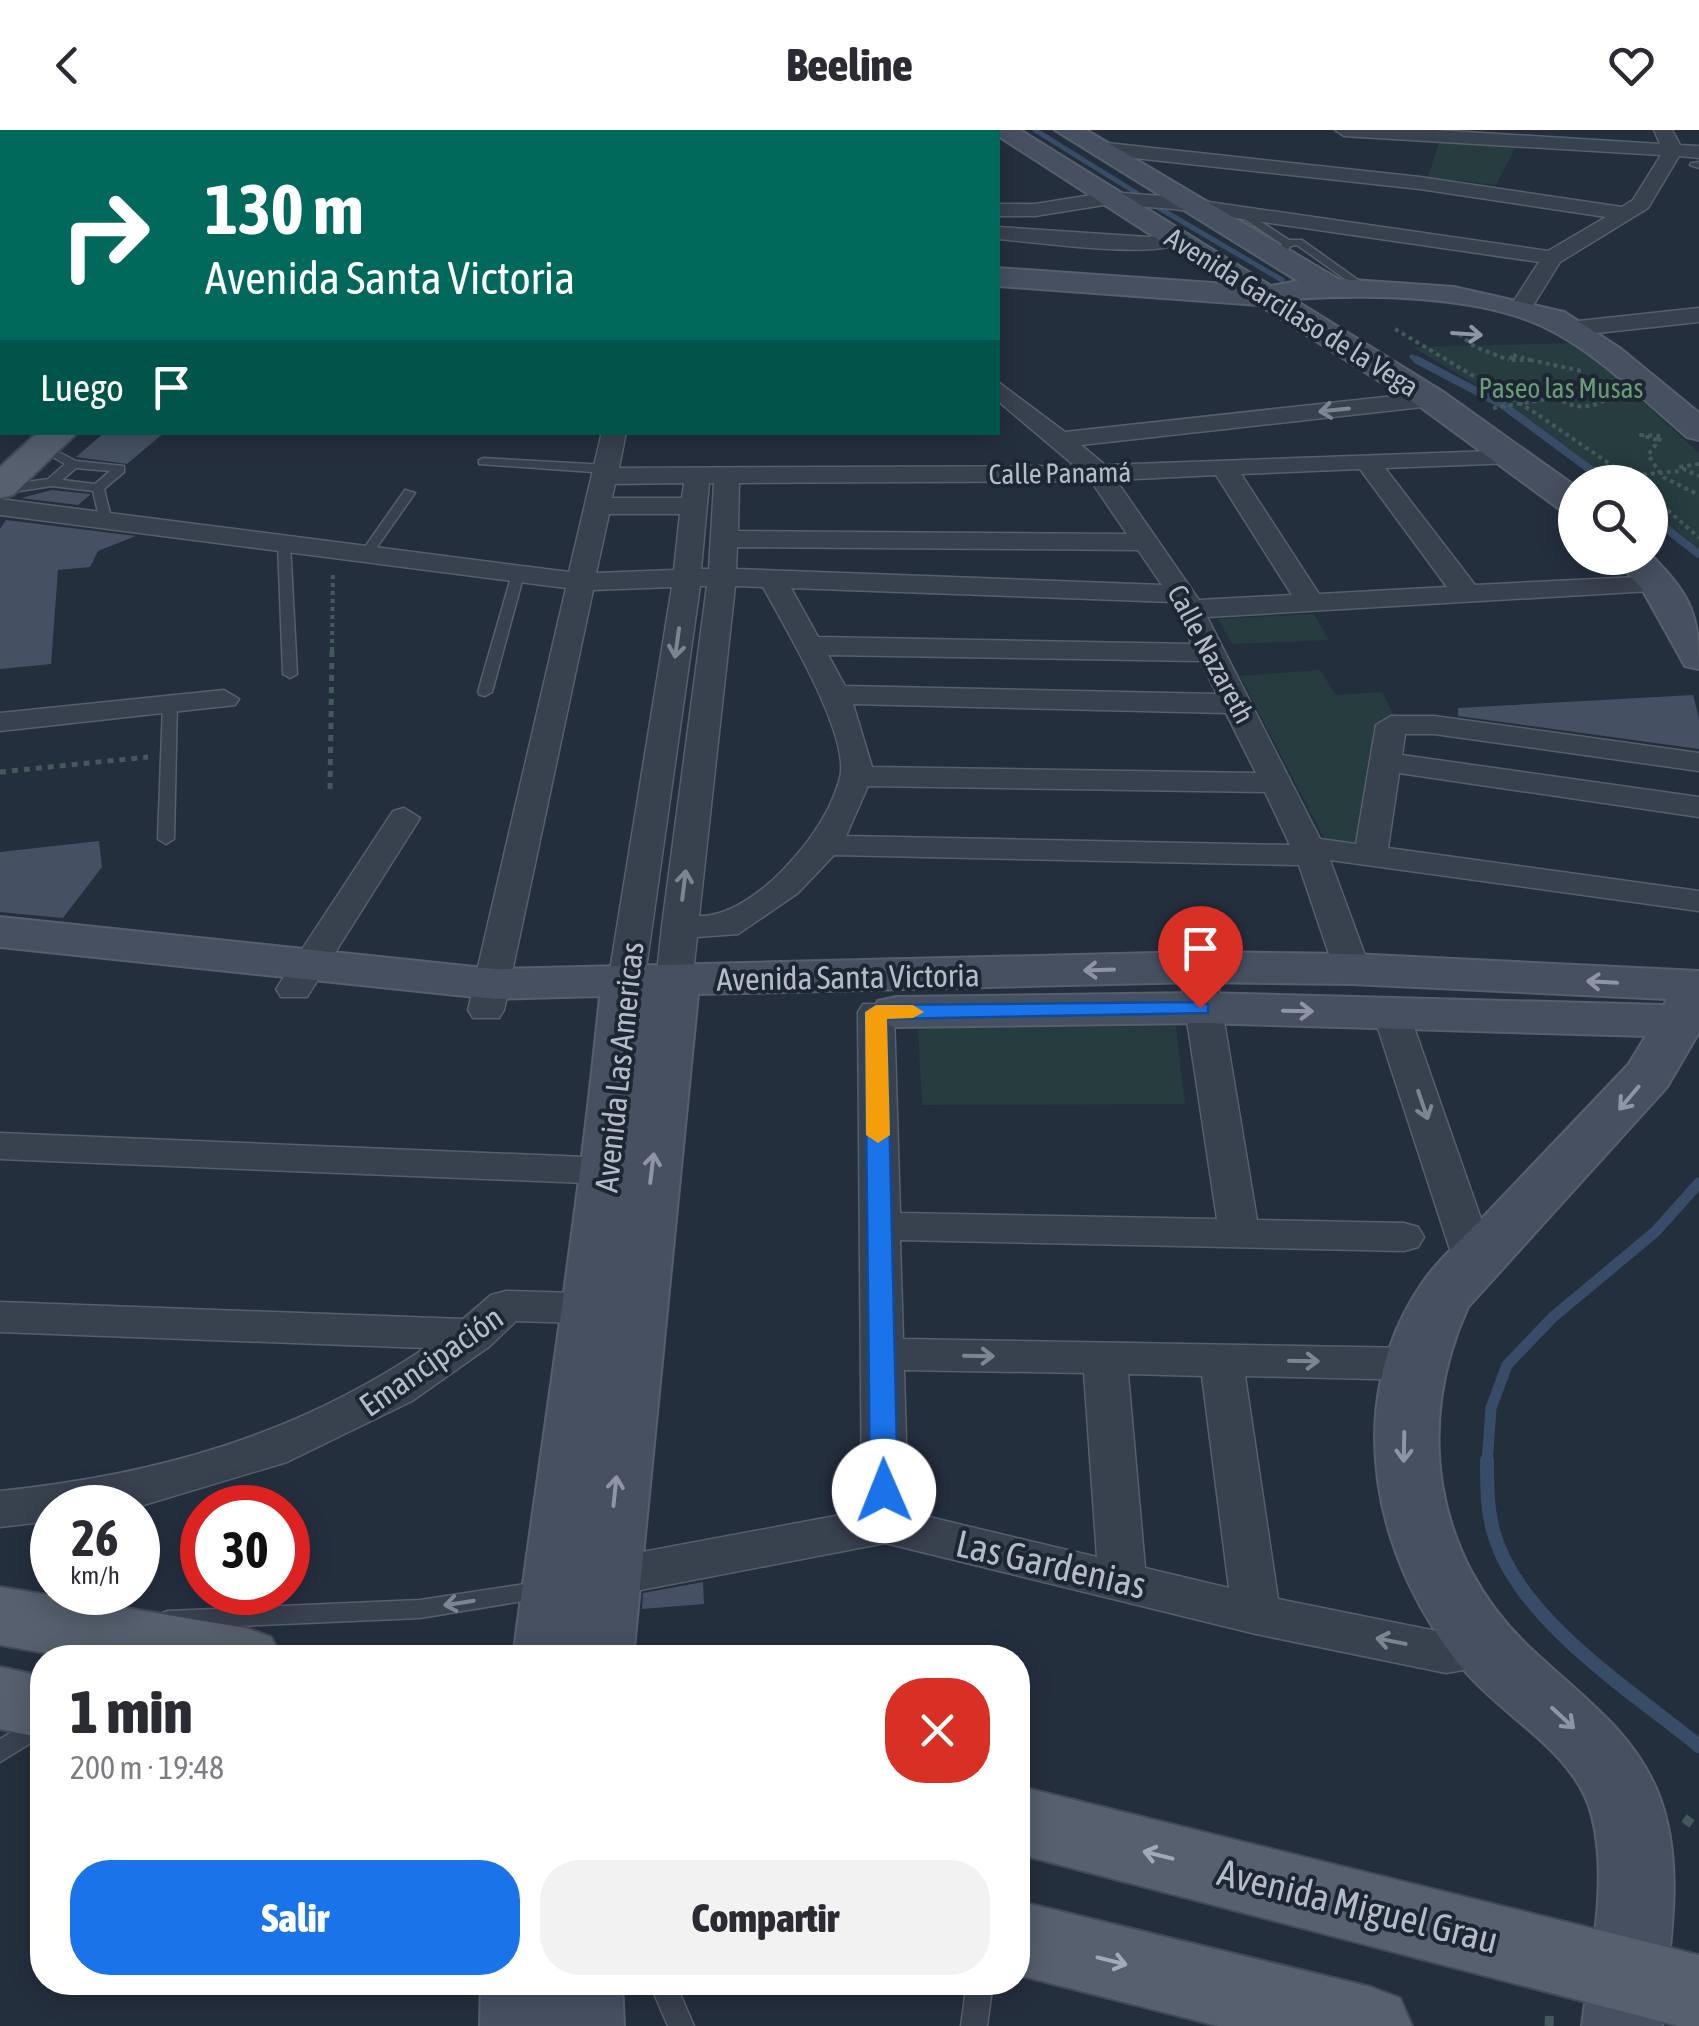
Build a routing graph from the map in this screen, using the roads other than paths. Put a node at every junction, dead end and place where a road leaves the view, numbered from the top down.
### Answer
1 (1002, 130) edge
2 (1068, 130) edge
3 (1344, 130) edge
4 (1662, 130) edge
5 (1098, 148) junction
6 (1673, 151) junction
7 (1697, 161) edge
8 (1000, 185) edge
9 (1110, 198) junction
10 (1195, 206) junction
11 (1000, 210) edge
12 (1035, 210) junction
13 (1237, 210) junction
14 (1627, 214) junction
15 (1000, 233) edge
16 (1177, 240) junction
17 (1281, 248) junction
18 (1552, 258) junction
19 (1322, 274) junction
20 (1000, 277) edge
21 (1266, 296) junction
22 (1521, 306) junction
23 (1699, 315) edge
24 (1300, 318) junction
25 (1395, 329) road end
26 (1569, 329) junction
27 (1459, 334) road end
28 (1000, 391) edge
29 (1430, 399) junction
30 (1699, 430) edge
31 (613, 435) edge
32 (1062, 440) junction
33 (1513, 454) junction
34 (55, 457) edge
35 (483, 462) dead end
36 (1366, 462) junction
37 (0, 466) edge
38 (1224, 468) junction
39 (606, 472) junction
40 (1099, 474) junction
41 (706, 487) junction
42 (98, 488) junction
43 (1558, 490) edge
44 (409, 493) dead end
45 (1, 498) edge
46 (600, 506) junction
47 (106, 520) junction
48 (724, 539) junction
49 (1146, 542) junction
50 (284, 543) junction
51 (366, 554) junction
52 (518, 574) junction
53 (1612, 575) edge
54 (1648, 575) edge
55 (722, 577) junction
56 (686, 578) junction
57 (773, 580) junction
58 (582, 582) junction
59 (1466, 593) junction
60 (1187, 602) junction
61 (1310, 602) junction
62 (811, 646) junction
63 (1214, 653) junction
64 (1699, 657) edge
65 (290, 674) dead end
66 (485, 692) dead end
67 (835, 696) junction
68 (224, 699) dead end
69 (170, 704) junction
70 (1240, 704) junction
71 (0, 722) edge
72 (1385, 762) junction
73 (1699, 762) edge
74 (857, 776) junction
75 (1278, 782) junction
76 (1699, 807) edge
77 (404, 818) dead end
78 (166, 839) dead end
79 (825, 845) junction
80 (1310, 851) junction
81 (1371, 853) junction
82 (1699, 901) edge
83 (0, 932) edge
84 (0, 956) edge
85 (1352, 969) junction
86 (301, 978) junction
87 (654, 984) junction
88 (1199, 988) junction
89 (490, 997) junction
90 (1694, 1010) edge
91 (876, 1012) junction
92 (1391, 1013) junction
93 (0, 1146) edge
94 (610, 1171) junction
95 (880, 1226) junction
96 (1239, 1233) junction
97 (1404, 1237) dead end
98 (1476, 1262) junction
99 (612, 1309) junction
100 (0, 1317) edge
101 (475, 1335) junction
102 (882, 1354) junction
103 (1104, 1358) junction
104 (1221, 1359) junction
105 (1414, 1364) junction
106 (0, 1509) edge
107 (885, 1525) junction
108 (1122, 1581) junction
109 (580, 1583) junction
110 (1256, 1614) junction
111 (19, 1620) edge
112 (168, 1645) edge
113 (553, 1645) edge
114 (595, 1645) edge
115 (1487, 1649) junction
116 (0, 1698) edge
117 (30, 1704) edge
118 (30, 1732) edge
119 (0, 1752) edge
120 (1030, 1823) edge
121 (1030, 1941) edge
122 (520, 1995) edge
123 (583, 1995) edge
124 (668, 1995) edge
125 (978, 1995) edge
126 (1649, 1997) edge
127 (520, 2026) edge
128 (584, 2026) edge
129 (681, 2026) edge
130 (974, 2026) edge
131 (1371, 2026) edge

1 - 9 street, Avenida Garcilaso de la Vega
2 - 5 street, Avenida Garcilaso de la Vega
3 - 6 street
4 - 6 street
5 - 10 street, Avenida Garcilaso de la Vega
5 - 14 street
6 - 7 street
6 - 14 street
8 - 12 street
9 - 10 street
9 - 12 street
9 - 16 street, Avenida Garcilaso de la Vega
10 - 13 street
10 - 17 street, Avenida Garcilaso de la Vega
11 - 12 street
13 - 17 lane
13 - 18 street
14 - 18 street
15 - 16 street
16 - 21 street, Avenida Garcilaso de la Vega
17 - 19 street, Avenida Garcilaso de la Vega
18 - 22 street
19 - 21 street
19 - 22 street
20 - 21 street
21 - 24 street, Avenida Garcilaso de la Vega
22 - 26 street
23 - 26 street
24 - 25 street
24 - 29 street, Avenida Garcilaso de la Vega
27 -> 26 street
26 - 30 street
28 - 32 street, Calle Nazareth
29 -> 32 street
29 - 33 street, Avenida Garcilaso de la Vega
31 - 39 street
32 - 40 street, Calle Nazareth
33 - 36 street, Calle Panamá
33 - 43 street, Avenida Garcilaso de la Vega
34 - 37 main road
34 - 42 lane
34 - 42 lane
34 - 45 main road
35 - 39 lane
36 - 38 street, Calle Panamá
36 - 59 street
38 - 40 street, Calle Panamá
38 - 61 street
39 - 41 street, Calle Panamá
39 - 46 street
40 - 41 street, Calle Panamá
40 - 49 street, Calle Nazareth
41 - 46 street
41 - 48 street, Avenida Las Americas
41 - 56 street, Avenida Las Americas
42 - 47 lane
44 - 51 lane
45 - 47 street
46 - 58 street
47 - 50 street
48 - 49 street
48 - 55 street, Avenida Las Americas
49 - 60 street, Calle Nazareth
50 - 51 street
50 - 65 lane
51 - 52 street
52 - 58 street
52 - 66 lane
53 - 59 street
54 - 64 street
55 - 56 street
55 - 57 street
87 -> 55 street, Avenida Las Americas
56 - 58 street
56 -> 87 street, Avenida Las Americas
57 - 60 street
57 - 62 street
58 - 89 street
59 - 61 street
60 - 61 street
60 - 63 street, Calle Nazareth
62 - 63 street
62 - 67 street
63 - 70 street, Calle Nazareth
67 - 70 street
67 - 74 street
68 - 69 street
69 - 71 street
69 - 78 lane
70 - 75 street, Calle Nazareth
72 - 73 street
72 - 76 street
72 - 81 street
74 - 75 street
74 - 79 street
75 - 80 street, Calle Nazareth
77 - 86 street
79 - 80 street
79 - 87 street
80 - 81 street
80 - 85 street, Calle Nazareth
81 - 82 street
83 - 86 street, Avenida Santa Victoria
84 - 86 street, Avenida Santa Victoria
85 - 88 street, Avenida Santa Victoria
90 -> 85 street, Avenida Santa Victoria
86 - 89 street, Avenida Santa Victoria
88 -> 87 street, Avenida Santa Victoria
87 - 89 street, Avenida Santa Victoria
87 - 91 street, Avenida Santa Victoria
87 - 94 street, Avenida Las Americas
99 -> 87 street, Avenida Las Americas
88 - 91 street, Avenida Santa Victoria
88 -> 92 street, Avenida Santa Victoria
88 - 96 street
90 - 92 street, Avenida Santa Victoria
90 -> 98 street
91 - 95 street
92 -> 98 street
93 - 94 street
94 - 99 street, Avenida Las Americas
95 - 96 street
95 - 102 street
96 - 97 street
98 - 105 street
99 - 101 street, Emancipación
99 - 109 street, Avenida Las Americas
100 - 101 street
101 - 106 street, Emancipación
102 -> 103 street
102 - 107 street
103 - 104 street
103 - 108 street
104 -> 105 street
104 - 110 street
105 -> 115 street
107 - 108 street, Las Gardenias
107 - 109 street, Las Gardenias
108 - 110 street, Las Gardenias
109 -> 111 lane
109 - 113 street, Avenida Las Americas
109 - 114 street, Avenida Las Americas
115 -> 110 street, Las Gardenias
111 - 112 main road
115 -> 126 street
116 - 117 main road
118 - 119 lane
126 -> 120 main road, Avenida Miguel Grau
121 -> 131 main road
122 - 127 street
123 - 128 street
124 - 129 lane
125 - 130 lane

